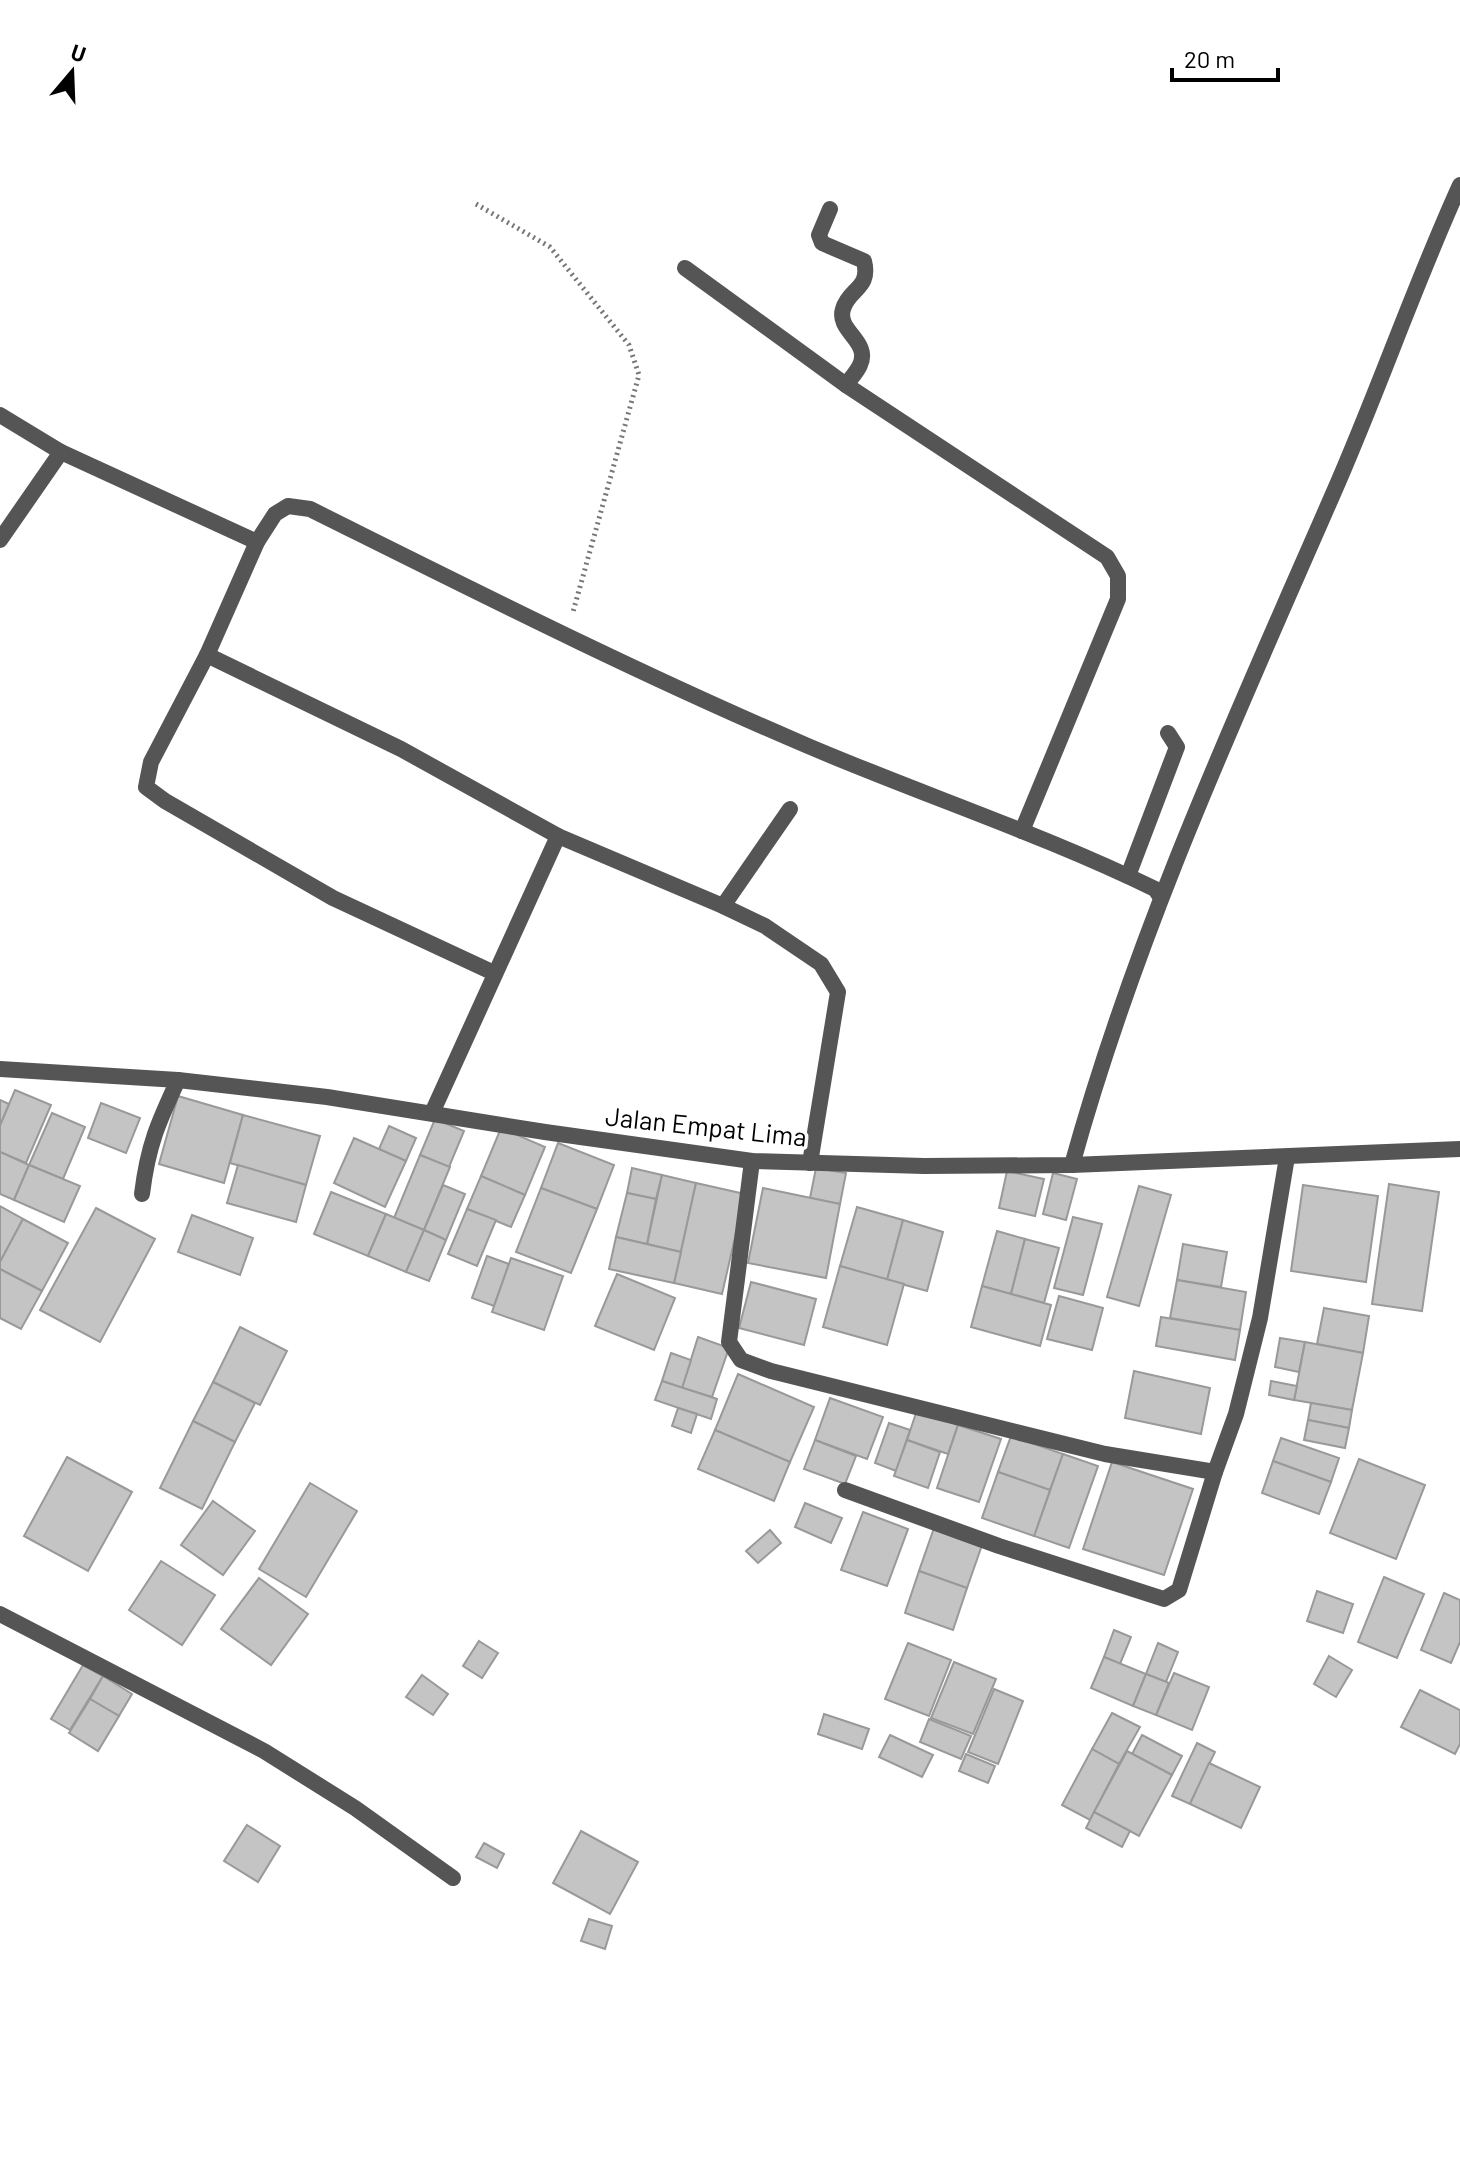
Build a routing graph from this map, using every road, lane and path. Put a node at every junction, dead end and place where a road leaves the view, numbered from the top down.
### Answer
1 (1460, 185) edge
2 (476, 204) dead end
3 (830, 209) dead end
4 (685, 268) dead end
5 (846, 385) junction
6 (0, 415) edge
7 (61, 452) junction
8 (0, 540) edge
9 (257, 542) junction
10 (566, 636) junction
11 (207, 655) junction
12 (1168, 733) dead end
13 (790, 809) dead end
14 (1022, 831) junction
15 (558, 836) junction
16 (1128, 876) junction
17 (1160, 896) junction
18 (723, 906) junction
19 (494, 973) junction
20 (0, 1069) edge
21 (178, 1080) junction
22 (432, 1113) junction
23 (1460, 1149) edge
24 (1287, 1157) junction
25 (752, 1161) junction
26 (810, 1163) junction
27 (1072, 1165) junction
28 (142, 1194) dead end
29 (1215, 1472) junction
30 (845, 1490) dead end
31 (0, 1614) edge
32 (453, 1878) dead end

1 - 17 street
2 - 10 path
3 - 5 street
4 - 5 street
5 - 14 street
6 - 7 street
7 - 8 street
7 - 9 street
9 - 10 street
9 - 11 street
10 - 14 street
11 - 15 street
11 - 19 street
12 - 16 street
13 - 18 street
14 - 16 street
15 - 18 street
15 - 19 street
16 - 17 street
17 - 27 street
18 - 26 street
19 - 22 street
20 - 21 street, Jalan Empat Lima
21 - 22 street, Jalan Empat Lima
21 - 28 street
22 - 25 street, Jalan Empat Lima
23 - 24 street, Jalan Empat Lima
24 - 27 street, Jalan Empat Lima
24 - 29 street
25 - 26 street, Jalan Empat Lima
25 - 29 street
26 - 27 street, Jalan Empat Lima
29 - 30 street
31 - 32 street

